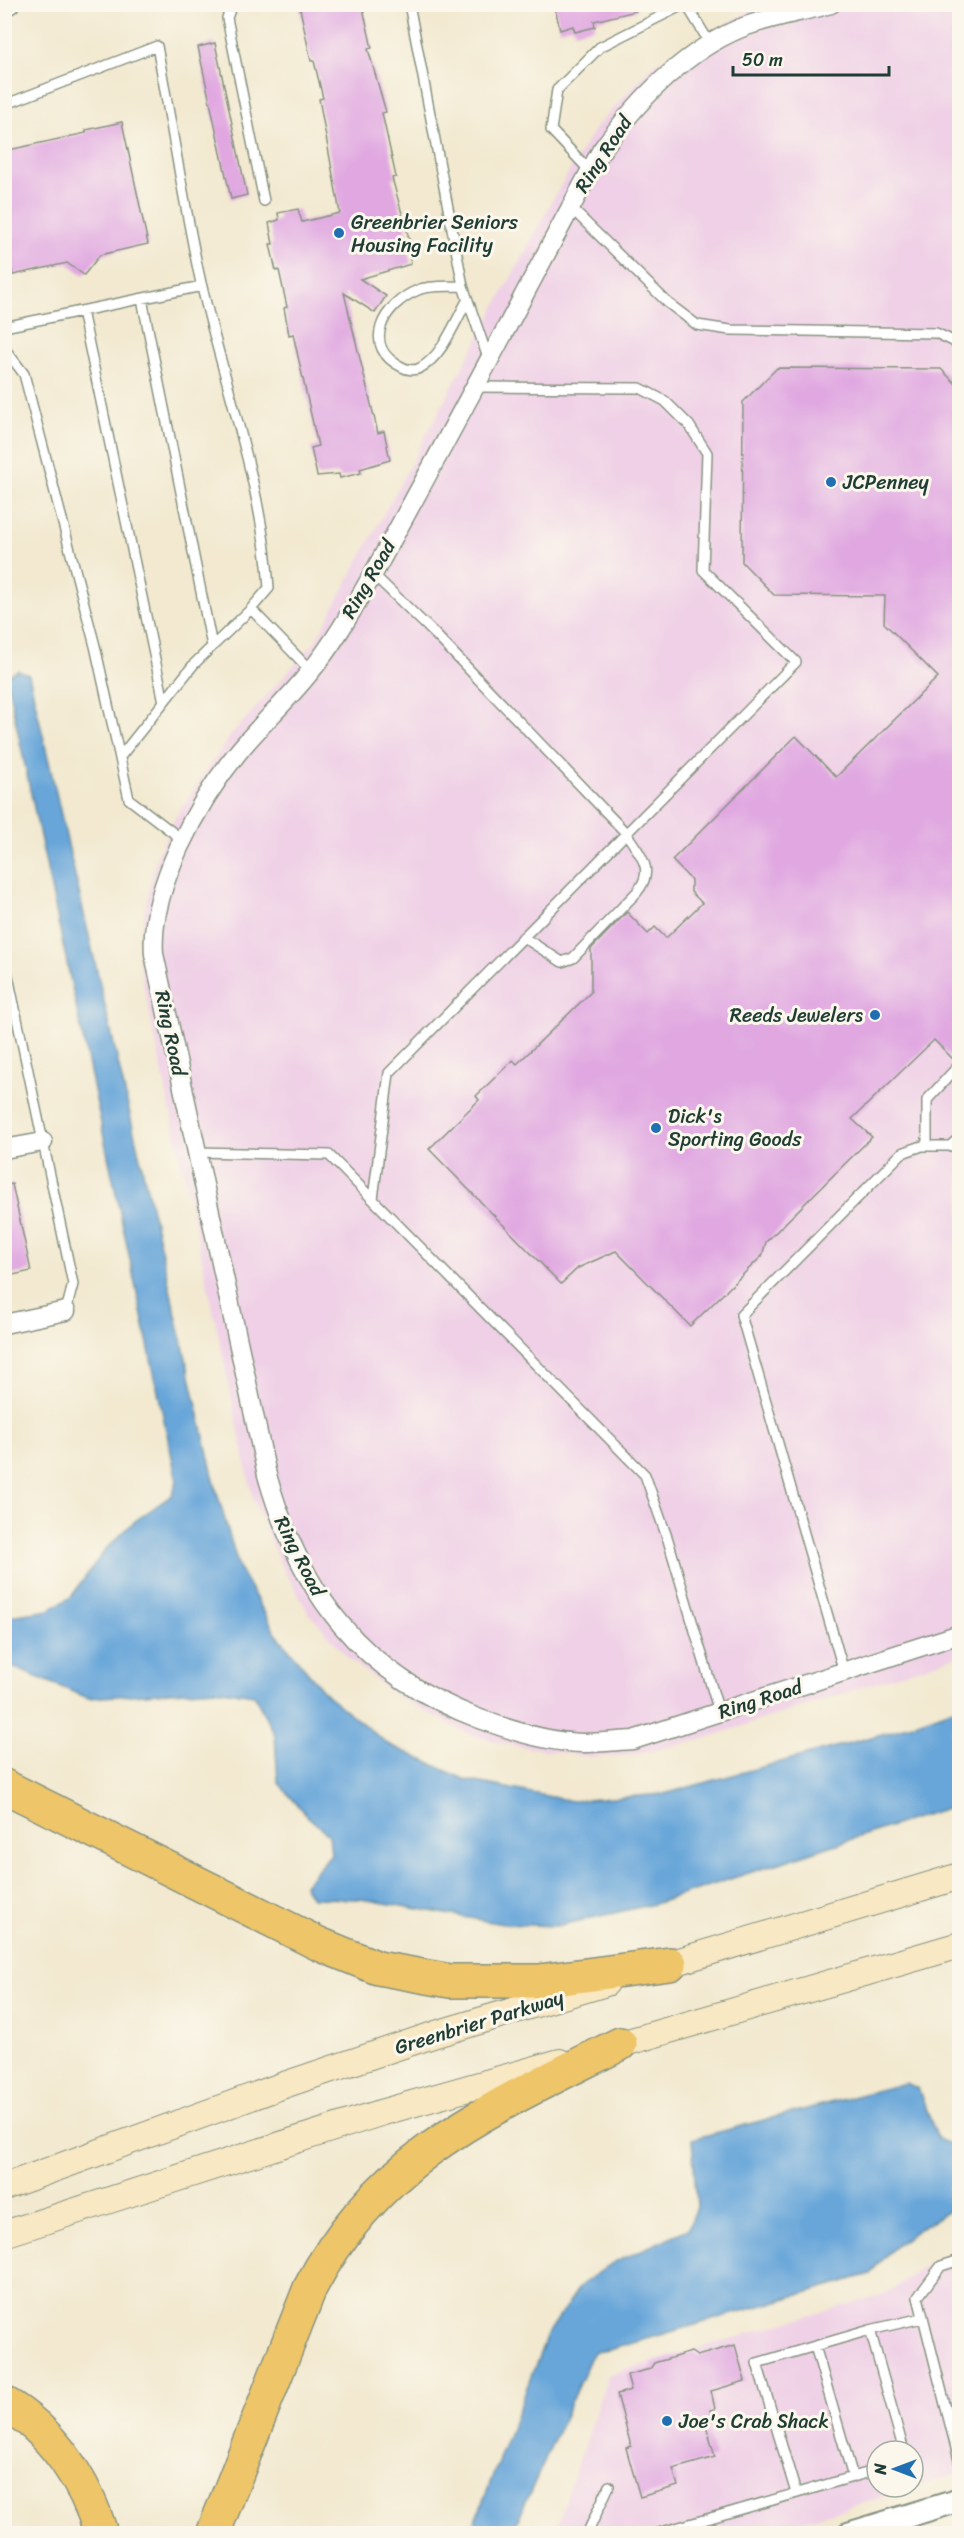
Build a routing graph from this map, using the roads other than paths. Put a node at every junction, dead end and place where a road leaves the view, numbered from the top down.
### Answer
1 (10, 4) edge
2 (232, 4) edge
3 (409, 4) edge
4 (685, 4) edge
5 (831, 4) edge
6 (4, 7) edge
7 (805, 8) edge
8 (711, 45) junction
9 (4, 105) edge
10 (590, 171) junction
11 (264, 201) dead end
12 (570, 207) junction
13 (202, 286) junction
14 (463, 286) junction
15 (141, 299) junction
16 (467, 301) junction
17 (82, 311) junction
18 (4, 327) edge
19 (4, 348) edge
20 (960, 348) edge
21 (488, 358) junction
22 (473, 387) junction
23 (373, 574) junction
24 (251, 609) junction
25 (212, 646) junction
26 (311, 671) junction
27 (164, 702) junction
28 (120, 757) junction
29 (626, 833) junction
30 (184, 841) junction
31 (524, 937) junction
32 (4, 957) edge
33 (960, 1064) edge
34 (960, 1137) edge
35 (43, 1142) junction
36 (927, 1146) junction
37 (4, 1149) edge
38 (197, 1152) junction
39 (373, 1199) junction
40 (66, 1311) joint
41 (4, 1324) edge
42 (960, 1634) edge
43 (844, 1672) junction
44 (719, 1712) junction
45 (4, 1786) edge
46 (960, 1876) edge
47 (960, 1945) edge
48 (670, 1964) junction
49 (620, 2044) junction
50 (4, 2187) edge
51 (4, 2234) edge
52 (960, 2260) edge
53 (922, 2318) junction
54 (870, 2330) junction
55 (815, 2346) junction
56 (4, 2403) edge
57 (901, 2439) edge
58 (957, 2441) edge
59 (960, 2464) edge
60 (865, 2474) edge
61 (853, 2477) junction
62 (609, 2486) dead end
63 (796, 2493) junction
64 (960, 2500) edge
65 (101, 2534) edge
66 (213, 2534) edge
67 (587, 2534) edge
68 (655, 2534) edge
69 (849, 2534) edge

1 - 6 street
2 - 11 lane
3 - 14 lane
4 - 8 lane
4 - 10 lane
5 - 7 street, Ring Road
7 - 8 street, Ring Road
8 - 10 street, Ring Road
9 - 13 lane
10 - 12 street, Ring Road
12 - 20 lane
12 - 21 street, Ring Road
13 - 15 lane
13 - 24 lane
14 - 16 lane
14 - 16 lane
15 - 17 lane
15 - 25 lane
16 - 21 lane
17 - 18 lane
17 - 27 lane
19 - 28 lane
21 - 22 street, Ring Road
22 - 23 street, Ring Road
22 - 29 lane
23 - 26 street, Ring Road
23 - 29 lane
24 - 25 lane
24 - 26 lane
25 - 27 lane
26 - 30 street, Ring Road
27 - 28 lane
28 - 30 lane
29 - 31 lane
29 - 31 lane
30 - 38 street, Ring Road
31 - 39 lane
32 - 35 lane
33 - 36 lane
34 - 36 lane
35 - 37 street
35 - 40 lane
36 - 43 lane
38 - 39 lane
38 - 44 street, Ring Road
39 - 44 lane
40 - 41 street
42 - 43 street, Ring Road
43 - 44 street, Ring Road
45 - 48 highway
46 - 48 main road, Greenbrier Parkway
47 - 49 main road
48 - 50 main road, Greenbrier Parkway
49 - 51 main road
49 - 66 highway
52 - 53 lane
53 - 54 lane
53 - 58 lane
54 - 55 lane
54 - 57 lane
55 - 61 lane
55 - 63 lane
56 - 65 highway
58 - 59 lane
60 - 61 lane
61 - 63 lane
62 - 67 lane
63 - 68 lane
64 - 69 street

